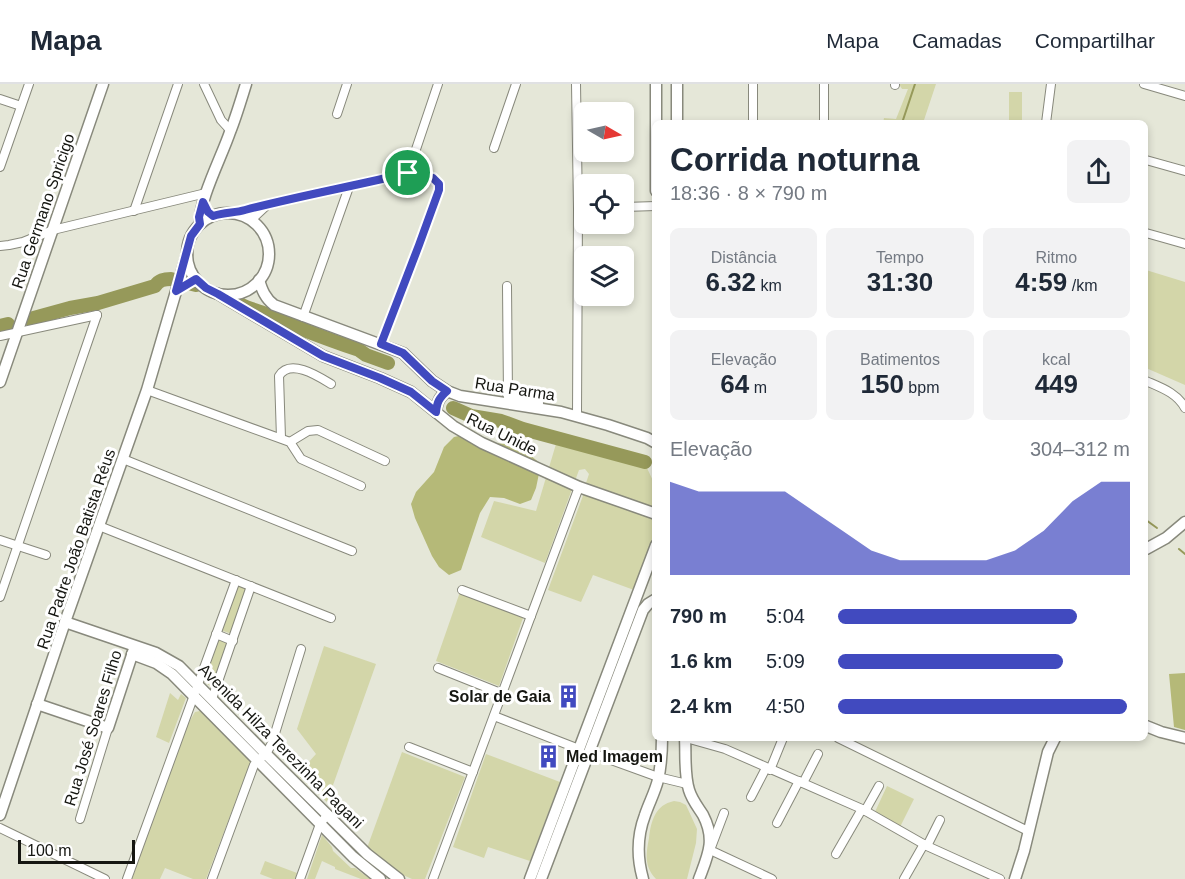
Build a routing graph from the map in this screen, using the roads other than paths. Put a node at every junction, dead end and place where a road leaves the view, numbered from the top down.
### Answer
1 (29, 84) edge
2 (103, 84) edge
3 (178, 84) edge
4 (204, 84) edge
5 (246, 84) edge
6 (347, 84) edge
7 (438, 84) edge
8 (516, 84) edge
9 (576, 84) edge
10 (656, 84) edge
11 (677, 84) edge
12 (753, 84) edge
13 (824, 84) edge
14 (1051, 84) edge
15 (1144, 84) edge
16 (1185, 96) edge
17 (0, 99) edge
18 (21, 106) junction
19 (337, 114) dead end
20 (655, 120) edge
21 (677, 120) edge
22 (753, 120) edge
23 (824, 120) edge
24 (1046, 120) edge
25 (231, 131) junction
26 (494, 148) dead end
27 (1148, 161) edge
28 (0, 167) edge
29 (1185, 171) edge
30 (408, 173) junction
31 (580, 174) edge
32 (349, 187) junction
33 (205, 198) junction
34 (268, 204) junction
35 (652, 206) edge
36 (634, 207) edge
37 (134, 211) junction
38 (232, 213) junction
39 (213, 216) junction
40 (251, 220) junction
41 (200, 224) junction
42 (52, 230) junction
43 (580, 234) edge
44 (1148, 234) edge
45 (1185, 244) edge
46 (0, 246) edge
47 (187, 254) junction
48 (196, 279) junction
49 (259, 280) junction
50 (507, 286) dead end
51 (176, 291) junction
52 (218, 294) junction
53 (303, 317) junction
54 (17, 333) junction
55 (0, 336) edge
56 (381, 344) junction
57 (428, 378) junction
58 (0, 382) edge
59 (1148, 382) edge
60 (331, 384) dead end
61 (147, 390) junction
62 (447, 391) junction
63 (411, 392) junction
64 (508, 399) junction
65 (1185, 408) edge
66 (436, 412) junction
67 (577, 416) junction
68 (281, 438) junction
69 (652, 441) edge
70 (290, 442) junction
71 (123, 459) junction
72 (385, 461) dead end
73 (361, 486) dead end
74 (579, 487) junction
75 (652, 513) edge
76 (1185, 522) edge
77 (99, 526) junction
78 (0, 540) edge
79 (18, 546) junction
80 (1148, 548) edge
81 (352, 551) dead end
82 (46, 555) dead end
83 (652, 555) edge
84 (643, 579) junction
85 (236, 580) junction
86 (251, 586) junction
87 (462, 590) dead end
88 (652, 592) edge
89 (0, 597) edge
90 (652, 601) edge
91 (531, 616) junction
92 (331, 618) dead end
93 (65, 622) junction
94 (216, 634) junction
95 (233, 640) junction
96 (134, 650) junction
97 (301, 650) dead end
98 (438, 668) dead end
99 (196, 691) junction
100 (503, 694) junction
101 (212, 699) junction
102 (37, 704) junction
103 (494, 716) junction
104 (1148, 727) edge
105 (108, 728) junction
106 (1185, 738) edge
107 (662, 741) edge
108 (686, 741) edge
109 (696, 741) edge
110 (782, 741) edge
111 (844, 741) edge
112 (1054, 741) edge
113 (409, 747) dead end
114 (584, 750) junction
115 (818, 754) dead end
116 (262, 757) junction
117 (768, 769) junction
118 (473, 772) junction
119 (658, 777) junction
120 (801, 782) junction
121 (687, 784) junction
122 (879, 786) dead end
123 (751, 797) dead end
124 (864, 810) junction
125 (724, 813) dead end
126 (328, 814) junction
127 (0, 816) edge
128 (80, 819) dead end
129 (939, 820) dead end
130 (777, 823) dead end
131 (320, 824) junction
132 (0, 828) edge
133 (342, 829) junction
134 (1028, 831) junction
135 (334, 838) junction
136 (925, 845) junction
137 (710, 850) junction
138 (836, 854) dead end
139 (105, 879) edge
140 (127, 879) edge
141 (212, 879) edge
142 (300, 879) edge
143 (380, 879) edge
144 (399, 879) edge
145 (433, 879) edge
146 (531, 879) edge
147 (541, 879) edge
148 (643, 879) edge
149 (699, 879) edge
150 (772, 879) edge
151 (904, 879) edge
152 (1000, 879) edge
153 (1015, 879) edge

1 - 18 street
2 - 42 main road, Rua Germano Spricigo
3 - 37 street
4 - 25 street
5 - 25 main road
6 - 19 street
7 - 30 street
8 - 26 street
9 - 31 street
10 - 20 main road
11 - 21 main road
12 - 22 street
13 - 23 street
14 - 24 street
15 - 16 street
17 - 18 street
18 - 28 street
25 - 33 main road
27 - 29 street
30 - 32 street
30 - 56 street
32 - 34 street
32 - 53 street
33 - 37 street
33 - 39 main road
33 - 41 main road
34 - 38 street
34 - 40 street
35 - 36 street
37 - 42 street
38 - 39 main road
38 - 40 main road
39 - 41 main road
40 - 49 main road
41 - 47 main road
42 - 46 street
42 - 54 main road, Rua Germano Spricigo
43 - 67 street
44 - 45 street
47 - 48 main road
47 - 51 main road, Rua Padre João Batista Réus
48 - 51 main road
48 - 52 main road
49 - 52 main road
49 - 53 main road, Rua Parma
50 - 64 street
51 - 61 main road, Rua Padre João Batista Réus
52 - 63 main road, Rua Unide
53 - 56 main road, Rua Parma
54 - 55 street
54 - 58 main road, Rua Germano Spricigo
54 - 79 street
56 - 57 main road, Rua Parma
57 - 62 main road, Rua Parma
57 - 63 main road
59 - 65 street
60 - 68 street
61 - 68 street
61 - 71 main road, Rua Padre João Batista Réus
62 - 64 main road, Rua Parma
62 - 66 main road
63 - 66 main road, Rua Unide
64 - 67 main road, Rua Parma
66 - 74 main road, Rua Unide
67 - 69 main road, Rua Parma
68 - 70 street
70 - 72 street
70 - 73 street
71 - 77 main road, Rua Padre João Batista Réus
71 - 81 street
74 - 75 main road, Rua Unide
74 - 91 street
76 - 80 main road
77 - 85 street
77 - 93 main road, Rua Padre João Batista Réus
78 - 79 street
79 - 82 street
79 - 89 street
83 - 84 main road
84 - 88 main road
84 - 114 main road
85 - 86 street
85 - 94 street
86 - 92 street
86 - 95 street
87 - 91 street
90 - 114 main road
91 - 100 street
93 - 96 main road, Avenida Hilza Terezinha Pagani
93 - 102 main road, Rua Padre João Batista Réus
94 - 95 street
94 - 99 street
95 - 101 street
96 - 99 main road, Avenida Hilza Terezinha Pagani
96 - 105 main road, Rua José Soares Filho
97 - 116 street
98 - 100 street
99 - 101 main road, Avenida Hilza Terezinha Pagani
99 - 116 main road, Avenida Hilza Terezinha Pagani
99 - 140 street
100 - 103 street
101 - 116 main road, Avenida Hilza Terezinha Pagani
102 - 105 main road
102 - 127 main road, Rua Padre João Batista Réus
103 - 114 street
103 - 118 street
104 - 106 main road
105 - 128 street, Rua José Soares Filho
107 - 119 main road
108 - 121 main road
109 - 117 street
110 - 117 street
111 - 134 street
112 - 134 main road
113 - 118 street
114 - 119 street
114 - 146 main road
114 - 147 main road
115 - 120 street
116 - 126 main road, Avenida Hilza Terezinha Pagani
116 - 131 main road, Avenida Hilza Terezinha Pagani
116 - 141 street
117 - 120 street
117 - 123 street
118 - 145 street
119 - 121 street
119 - 148 main road
120 - 124 street
120 - 130 street
121 - 137 main road
122 - 124 street
124 - 136 street
124 - 138 street
125 - 137 street
126 - 131 street
126 - 133 main road, Avenida Hilza Terezinha Pagani
129 - 136 street
131 - 135 main road, Avenida Hilza Terezinha Pagani
131 - 142 street
132 - 139 street
133 - 135 main road
133 - 144 main road, Avenida Hilza Terezinha Pagani
134 - 153 main road
135 - 143 main road, Avenida Hilza Terezinha Pagani
136 - 151 street
136 - 152 street
137 - 149 main road
137 - 150 street

